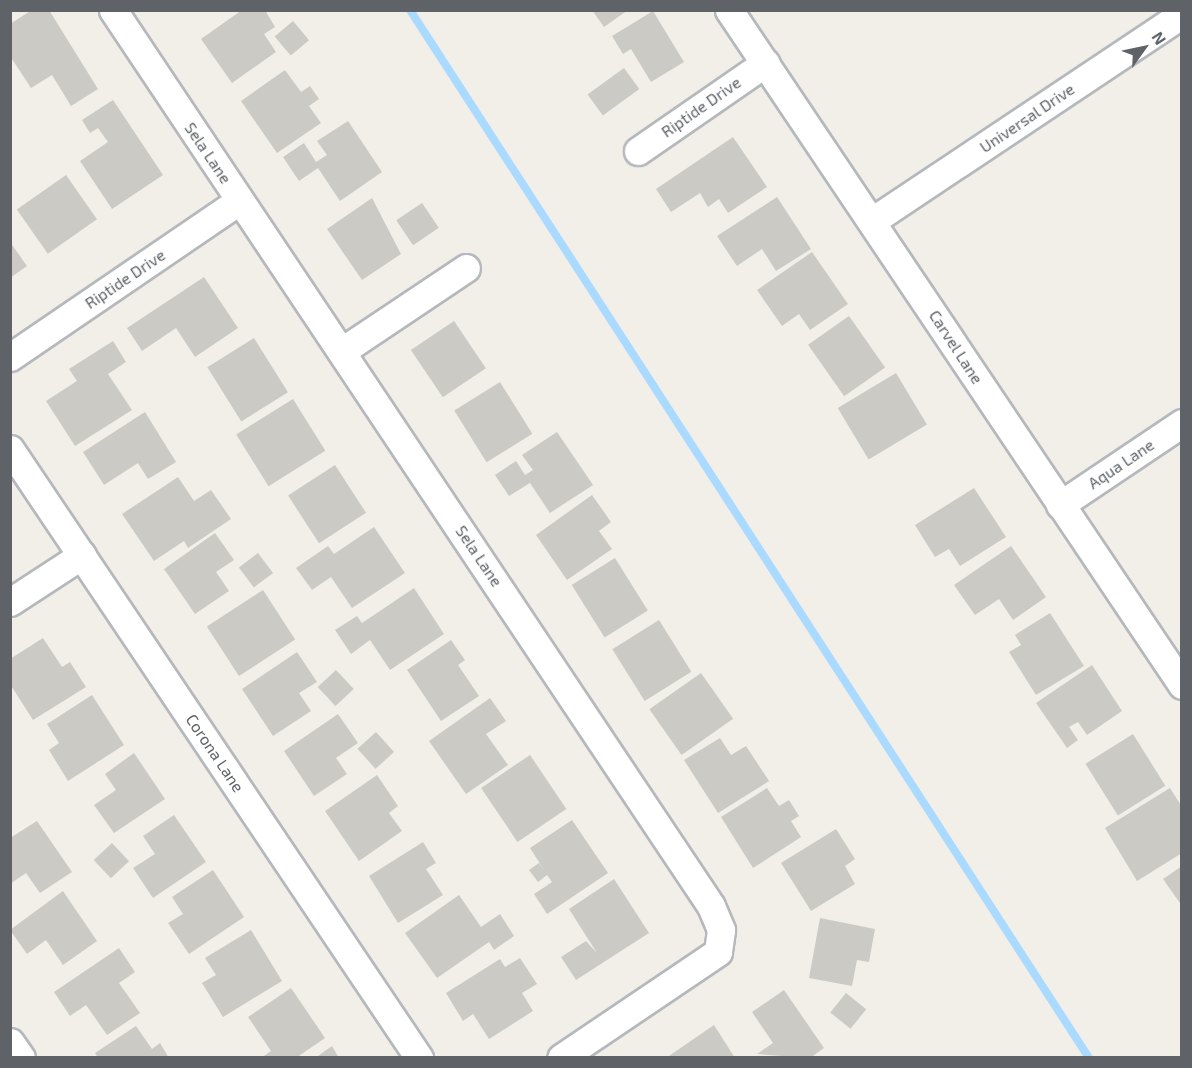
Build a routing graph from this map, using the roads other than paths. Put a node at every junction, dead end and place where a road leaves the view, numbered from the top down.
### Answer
1 (113, 10) edge
2 (729, 10) edge
3 (1182, 14) edge
4 (765, 63) junction
5 (638, 151) dead end
6 (239, 201) junction
7 (872, 221) junction
8 (466, 268) dead end
9 (342, 351) junction
10 (10, 357) edge
11 (1182, 423) edge
12 (10, 449) edge
13 (1060, 505) junction
14 (82, 555) junction
15 (10, 602) edge
16 (1182, 685) edge
17 (10, 1042) edge
18 (21, 1058) edge
19 (419, 1058) edge
20 (561, 1058) edge

1 - 6 street, Sela Lane
2 - 4 street, Carvel Lane
3 - 7 street, Universal Drive
4 - 5 street, Riptide Drive
4 - 7 street, Carvel Lane
6 - 9 street, Sela Lane
6 - 10 street, Riptide Drive
7 - 13 street, Carvel Lane
8 - 9 street
9 - 20 street, Sela Lane
11 - 13 street, Aqua Lane
12 - 14 street, Corona Lane
13 - 16 street, Carvel Lane
14 - 15 street
14 - 19 street, Corona Lane
17 - 18 street

